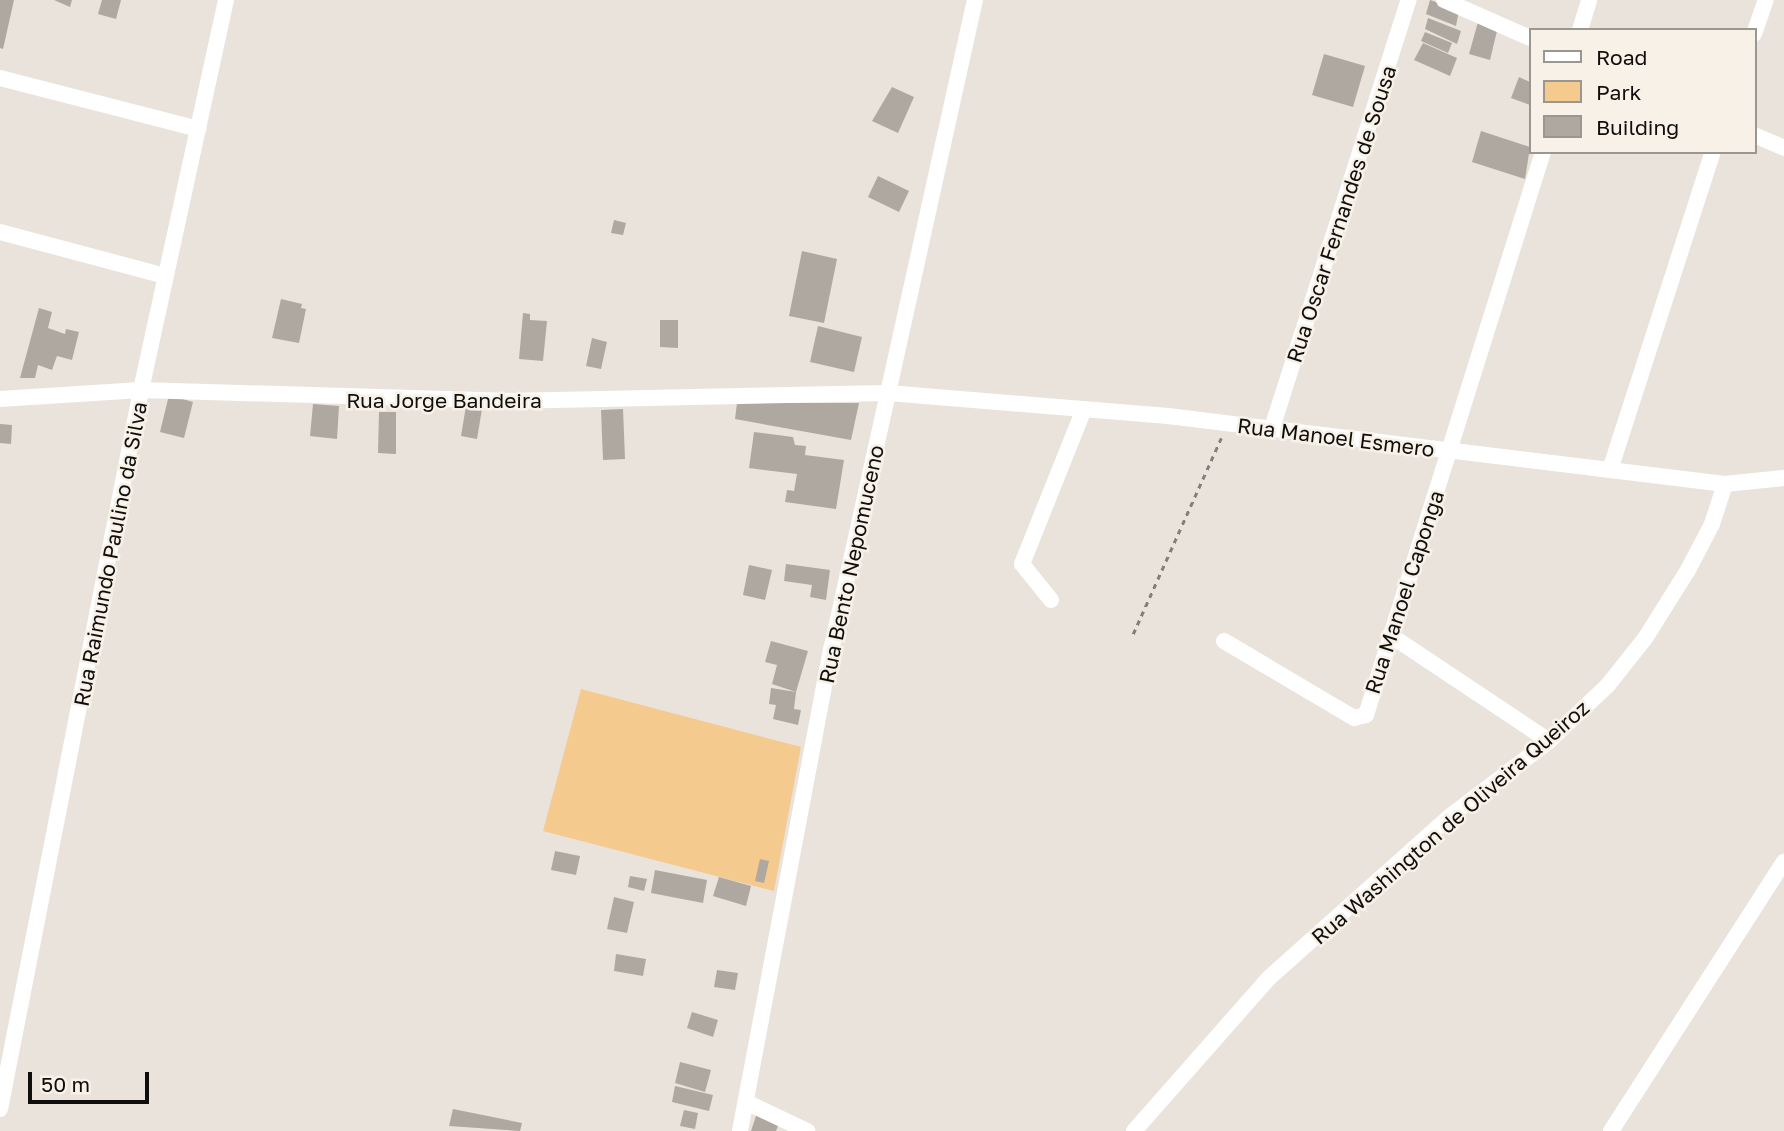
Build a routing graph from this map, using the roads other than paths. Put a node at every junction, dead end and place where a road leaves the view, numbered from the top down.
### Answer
1 (226, 0) edge
2 (975, 0) edge
3 (1409, 0) edge
4 (1444, 0) edge
5 (1589, 0) edge
6 (1766, 0) edge
7 (1581, 28) edge
8 (1756, 28) edge
9 (1528, 37) edge
10 (0, 78) edge
11 (199, 129) junction
12 (1756, 136) edge
13 (1784, 148) edge
14 (1542, 154) edge
15 (1712, 154) edge
16 (0, 232) edge
17 (165, 275) junction
18 (141, 390) junction
19 (888, 393) junction
20 (0, 399) edge
21 (1084, 409) junction
22 (1272, 428) junction
23 (1449, 452) junction
24 (1610, 470) junction
25 (1784, 478) edge
26 (1725, 484) junction
27 (1051, 600) dead end
28 (1390, 635) junction
29 (1224, 641) dead end
30 (1549, 741) junction
31 (1784, 862) edge
32 (746, 1102) junction
33 (0, 1109) edge
34 (740, 1131) edge
35 (807, 1131) edge
36 (1135, 1131) edge
37 (1611, 1131) edge

1 - 11 street, Rua Raimundo Paulino da Silva
2 - 19 street, Rua Bento Nepomuceno
3 - 22 street, Rua Oscar Fernandes de Sousa
4 - 9 street
5 - 7 street
6 - 8 street
10 - 11 street
11 - 17 street, Rua Raimundo Paulino da Silva
12 - 13 street
14 - 23 street, Rua Manoel Caponga
15 - 24 street
16 - 17 street
17 - 18 street, Rua Raimundo Paulino da Silva
18 - 19 street, Rua Jorge Bandeira
18 - 20 street, Rua Jorge Bandeira
18 - 33 street, Rua Raimundo Paulino da Silva
19 - 21 street, Rua Manoel Esmero
19 - 32 street, Rua Bento Nepomuceno
21 - 22 street, Rua Manoel Esmero
21 - 27 street
22 - 23 street, Rua Manoel Esmero
23 - 24 street, Rua Manoel Esmero
23 - 28 street, Rua Manoel Caponga
24 - 26 street, Rua Manoel Esmero
25 - 26 street, Rua Manoel Esmero
26 - 30 street, Rua Washington de Oliveira Queiroz
28 - 29 street, Rua Manoel Caponga
28 - 30 street
30 - 36 street, Rua Washington de Oliveira Queiroz
31 - 37 street
32 - 34 street, Rua Bento Nepomuceno
32 - 35 street

